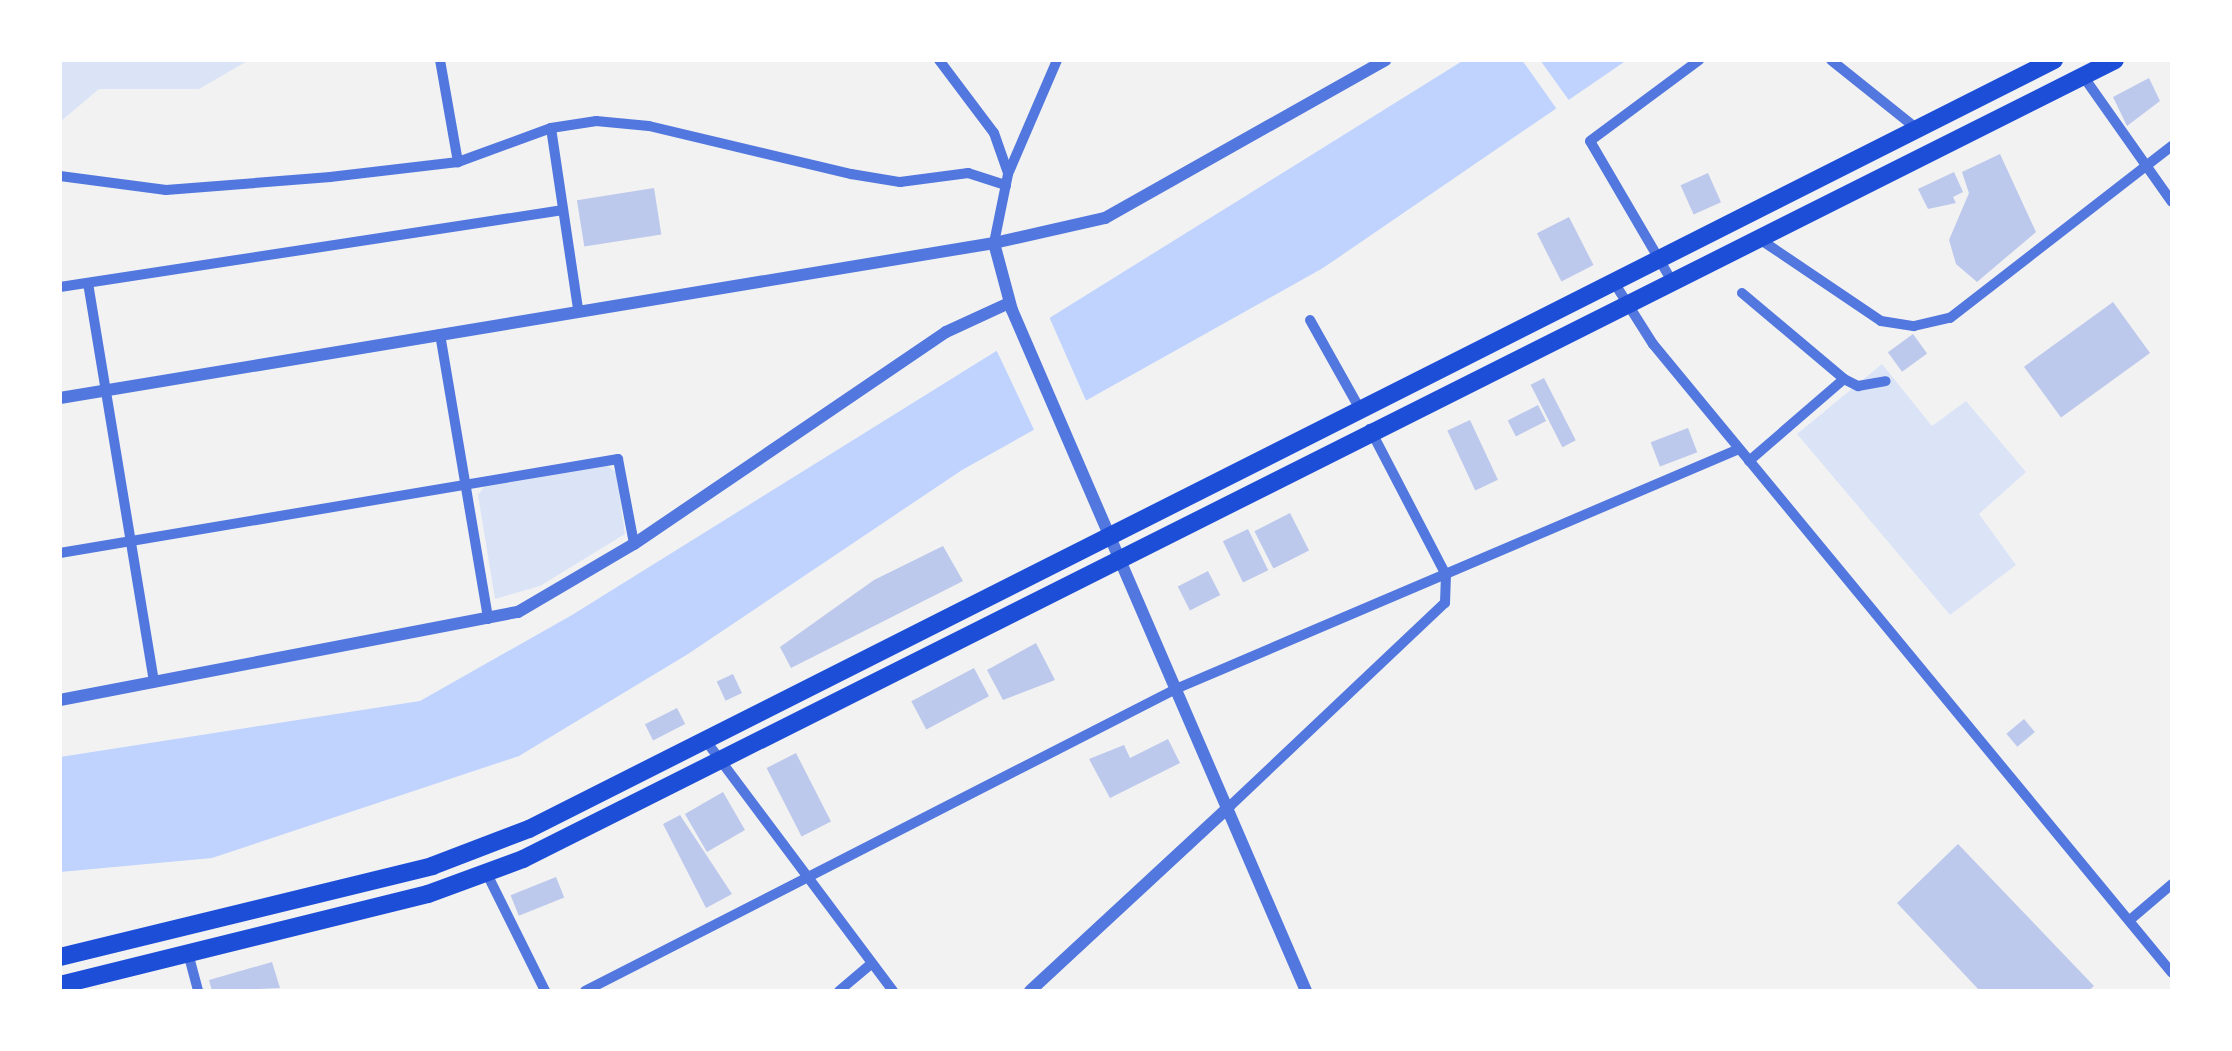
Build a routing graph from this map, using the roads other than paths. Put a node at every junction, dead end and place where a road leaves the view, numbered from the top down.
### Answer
1 (440, 60) edge
2 (939, 60) edge
3 (1057, 60) edge
4 (1385, 60) edge
5 (1700, 60) edge
6 (1831, 60) edge
7 (2054, 60) edge
8 (2115, 60) edge
9 (2083, 76) junction
10 (552, 128) junction
11 (1917, 129) junction
12 (2172, 146) edge
13 (458, 162) junction
14 (2145, 166) junction
15 (60, 176) edge
16 (1007, 180) junction
17 (2172, 202) edge
18 (564, 210) junction
19 (1761, 240) junction
20 (994, 243) junction
21 (1660, 260) junction
22 (88, 283) junction
23 (1673, 283) junction
24 (1616, 284) junction
25 (60, 287) edge
26 (1742, 293) dead end
27 (1010, 306) junction
28 (1629, 308) junction
29 (578, 309) junction
30 (1310, 320) dead end
31 (440, 334) junction
32 (1844, 379) junction
33 (1886, 381) dead end
34 (107, 390) junction
35 (60, 398) edge
36 (1360, 409) junction
37 (1369, 428) junction
38 (1740, 449) junction
39 (1750, 461) junction
40 (468, 484) junction
41 (1112, 536) junction
42 (129, 540) junction
43 (634, 544) junction
44 (60, 553) edge
45 (1121, 561) junction
46 (1446, 575) junction
47 (488, 619) junction
48 (154, 683) junction
49 (1178, 688) junction
50 (60, 700) edge
51 (706, 740) junction
52 (719, 762) junction
53 (1228, 807) junction
54 (488, 874) junction
55 (806, 880) junction
56 (2172, 884) edge
57 (2131, 919) junction
58 (188, 954) junction
59 (60, 957) edge
60 (871, 964) junction
61 (2172, 973) edge
62 (60, 984) edge
63 (198, 991) edge
64 (545, 991) edge
65 (585, 991) edge
66 (838, 991) edge
67 (892, 991) edge
68 (1030, 991) edge
69 (1306, 991) edge

1 - 13 street
2 - 16 street
3 - 16 street
4 - 20 street
5 - 21 street
6 - 11 street
7 - 11 highway
8 - 9 highway
9 - 14 street
9 - 19 highway
10 - 13 street
10 - 16 street
10 - 18 street
11 - 21 highway
12 - 14 street
13 - 15 street
14 - 17 street
14 - 19 street
16 - 20 street
18 - 22 street
18 - 29 street
19 - 23 highway
20 - 27 street
20 - 29 street
21 - 23 street
21 - 24 highway
22 - 25 street
22 - 34 street
23 - 28 highway
24 - 28 street
24 - 36 highway
26 - 32 street
27 - 41 street
27 - 43 street
28 - 37 highway
28 - 38 street
29 - 31 street
30 - 36 street
31 - 34 street
31 - 40 street
32 - 33 street
32 - 39 street
34 - 35 street
34 - 42 street
36 - 41 highway
37 - 45 highway
37 - 46 street
38 - 39 street
38 - 46 street
39 - 57 street
40 - 42 street
40 - 43 street
40 - 47 street
41 - 45 street
41 - 51 highway
42 - 44 street
42 - 48 street
43 - 47 street
45 - 49 street
45 - 52 highway
46 - 49 street
46 - 53 street
47 - 48 street
48 - 50 street
49 - 53 street
49 - 55 street
51 - 52 street
51 - 59 highway
52 - 54 highway
52 - 55 street
53 - 68 street
53 - 69 street
54 - 58 highway
54 - 64 street
55 - 60 street
55 - 65 street
56 - 57 street
57 - 61 street
58 - 62 highway
58 - 63 street
60 - 66 street
60 - 67 street

